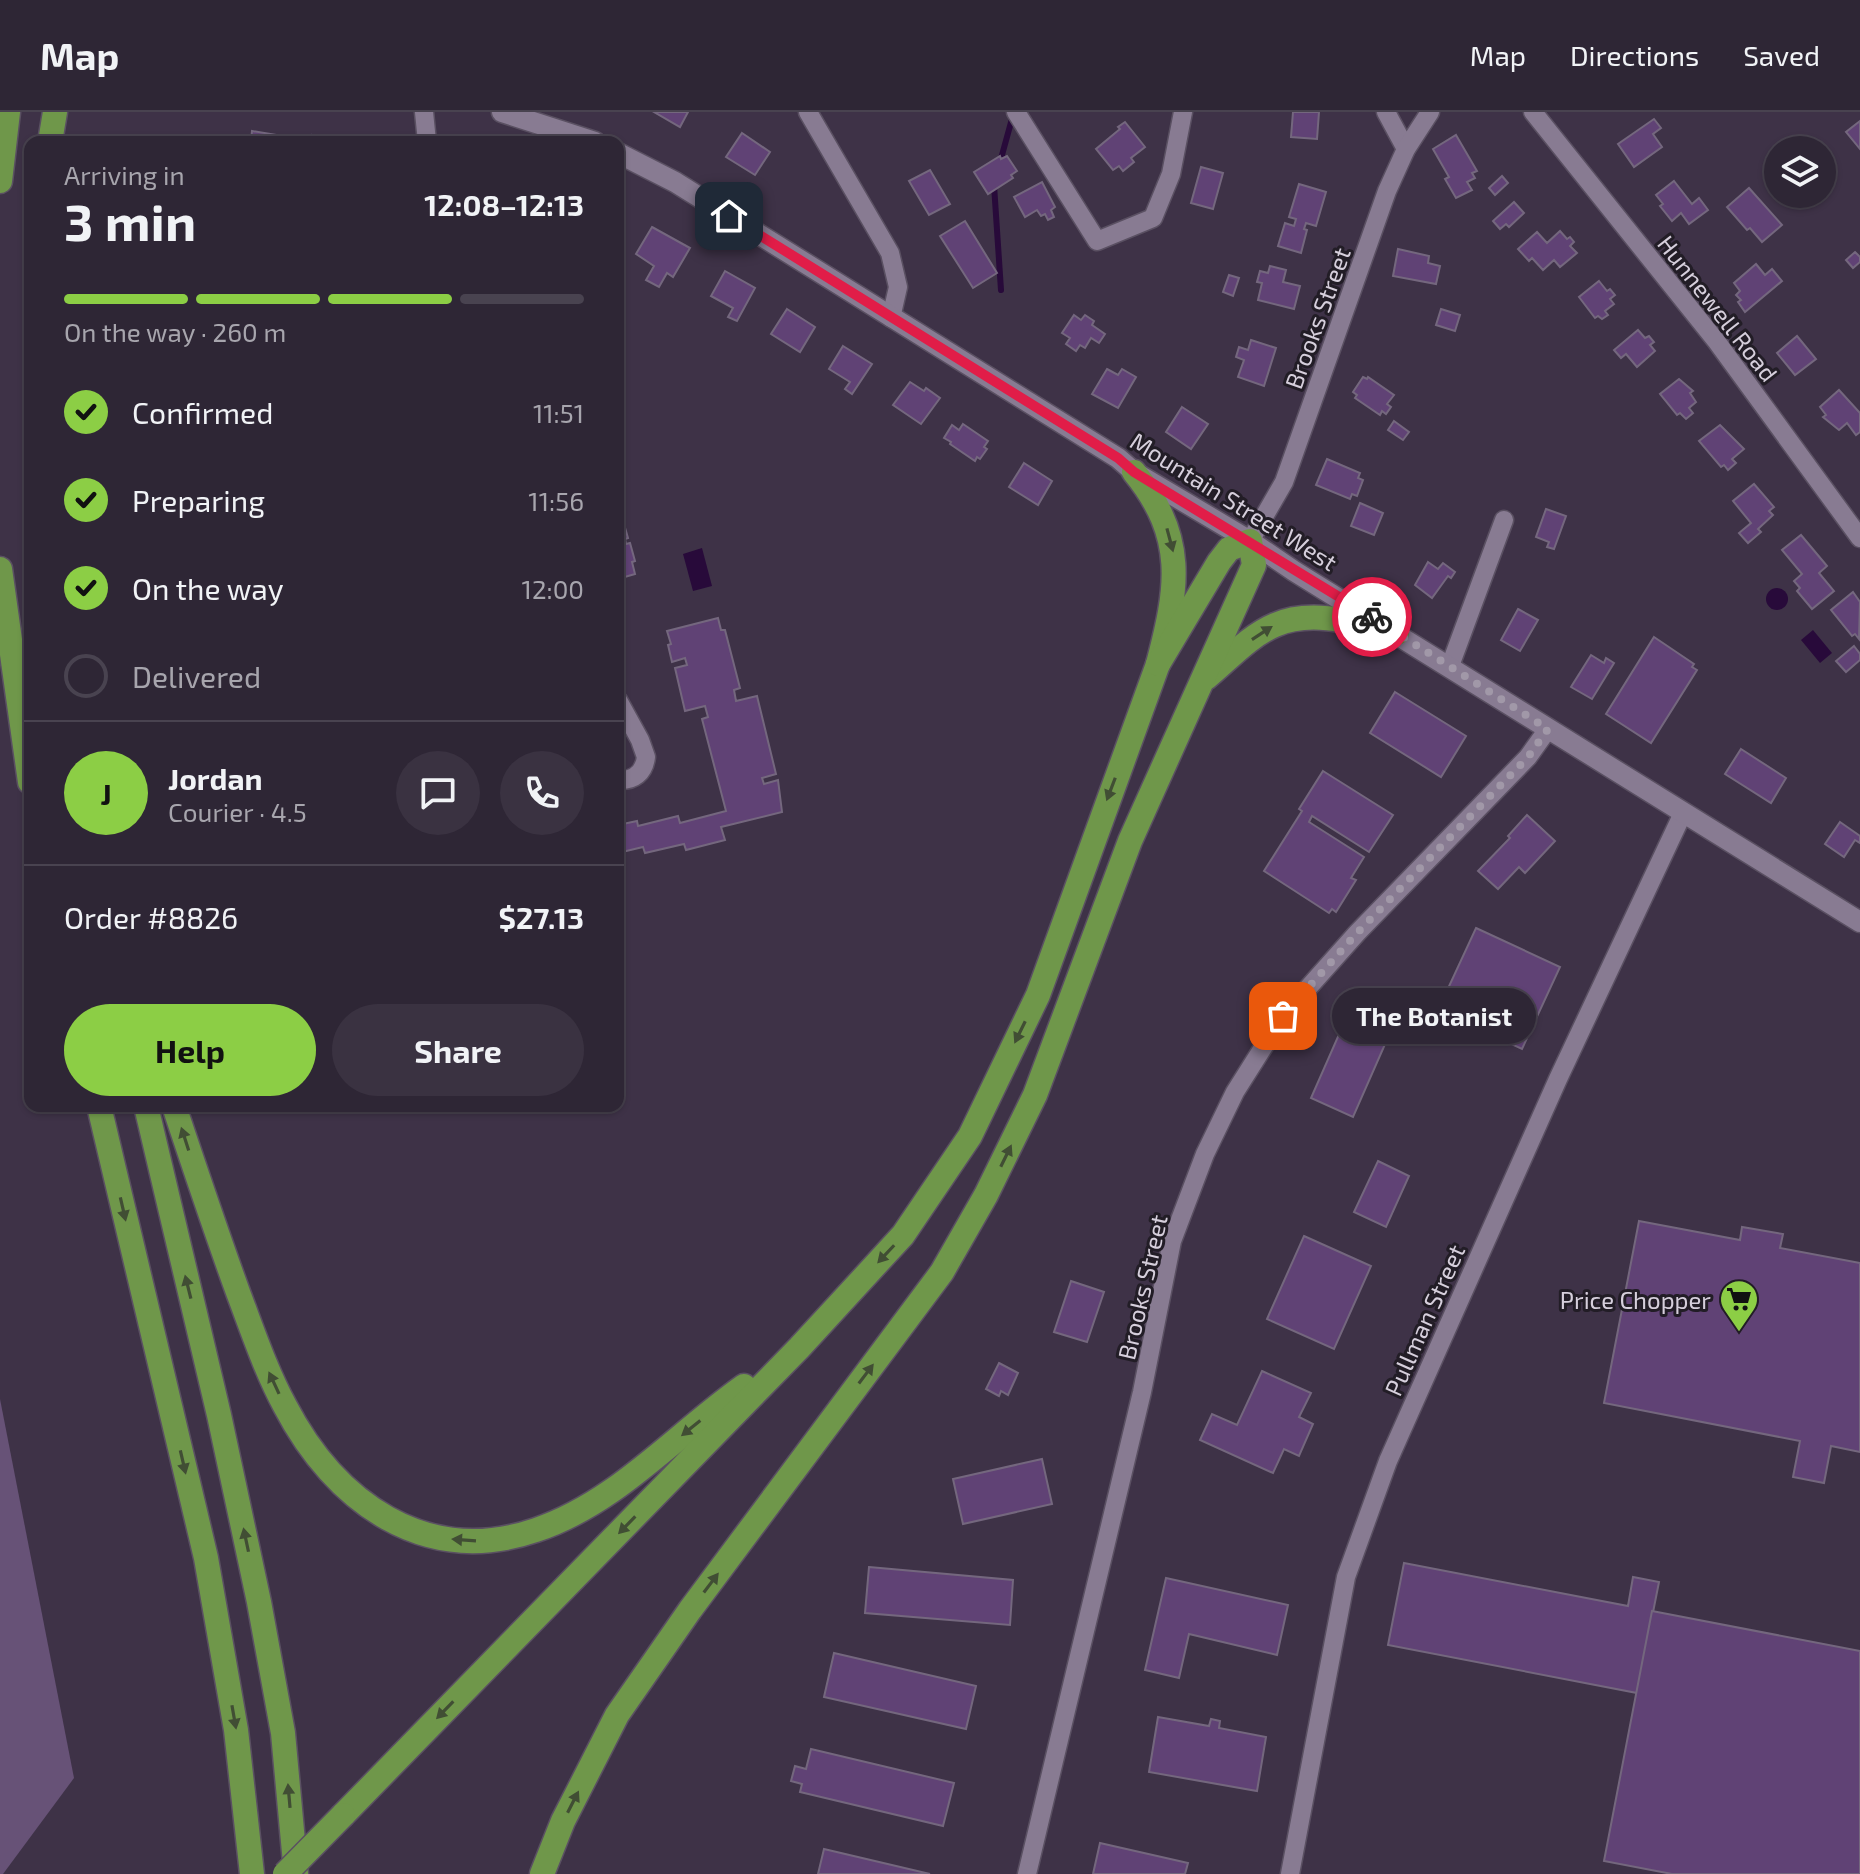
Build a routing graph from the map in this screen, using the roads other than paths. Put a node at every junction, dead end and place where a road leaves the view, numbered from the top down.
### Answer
1 (8, 112) edge
2 (55, 112) edge
3 (424, 112) edge
4 (808, 112) edge
5 (1016, 112) edge
6 (1183, 112) edge
7 (1386, 112) edge
8 (1430, 112) edge
9 (1533, 112) edge
10 (514, 114) edge
11 (51, 136) edge
12 (426, 136) edge
13 (578, 136) edge
14 (1406, 149) junction
15 (624, 156) edge
16 (0, 181) edge
17 (891, 318) junction
18 (1134, 472) junction
19 (1504, 520) dead end
20 (1860, 538) edge
21 (1250, 541) junction
22 (0, 569) edge
23 (1397, 633) junction
24 (1158, 664) junction
25 (1450, 666) junction
26 (1201, 682) junction
27 (1548, 729) junction
28 (625, 730) edge
29 (24, 739) edge
30 (624, 779) edge
31 (1683, 813) junction
32 (1860, 922) edge
33 (100, 1112) edge
34 (147, 1112) edge
35 (176, 1112) edge
36 (799, 1348) junction
37 (252, 1874) edge
38 (285, 1874) edge
39 (296, 1874) edge
40 (542, 1874) edge
41 (1027, 1874) edge
42 (1290, 1874) edge

1 - 16 highway
2 - 11 highway
3 - 12 street
4 - 17 street
5 - 6 street
7 - 14 street
8 - 14 street, Brooks Street
9 - 20 street, Hunnewell Road
10 - 13 main road
14 - 21 street, Brooks Street
15 - 17 main road, Mountain Street West
17 - 18 main road, Mountain Street West
18 - 21 main road, Mountain Street West
18 -> 24 highway
19 - 25 street
21 - 23 main road, Mountain Street West
21 - 24 highway
21 - 26 highway
22 - 29 highway
23 - 25 main road, Mountain Street West
26 -> 23 highway
24 -> 36 highway
25 - 27 main road, Mountain Street West
40 -> 26 highway
27 - 31 main road, Mountain Street West
27 - 41 street, Brooks Street
28 - 30 street
31 - 32 main road, Mountain Street West
31 - 42 street, Pullman Street
33 -> 37 highway
39 -> 34 highway
36 -> 35 highway
36 -> 38 highway, bridge

